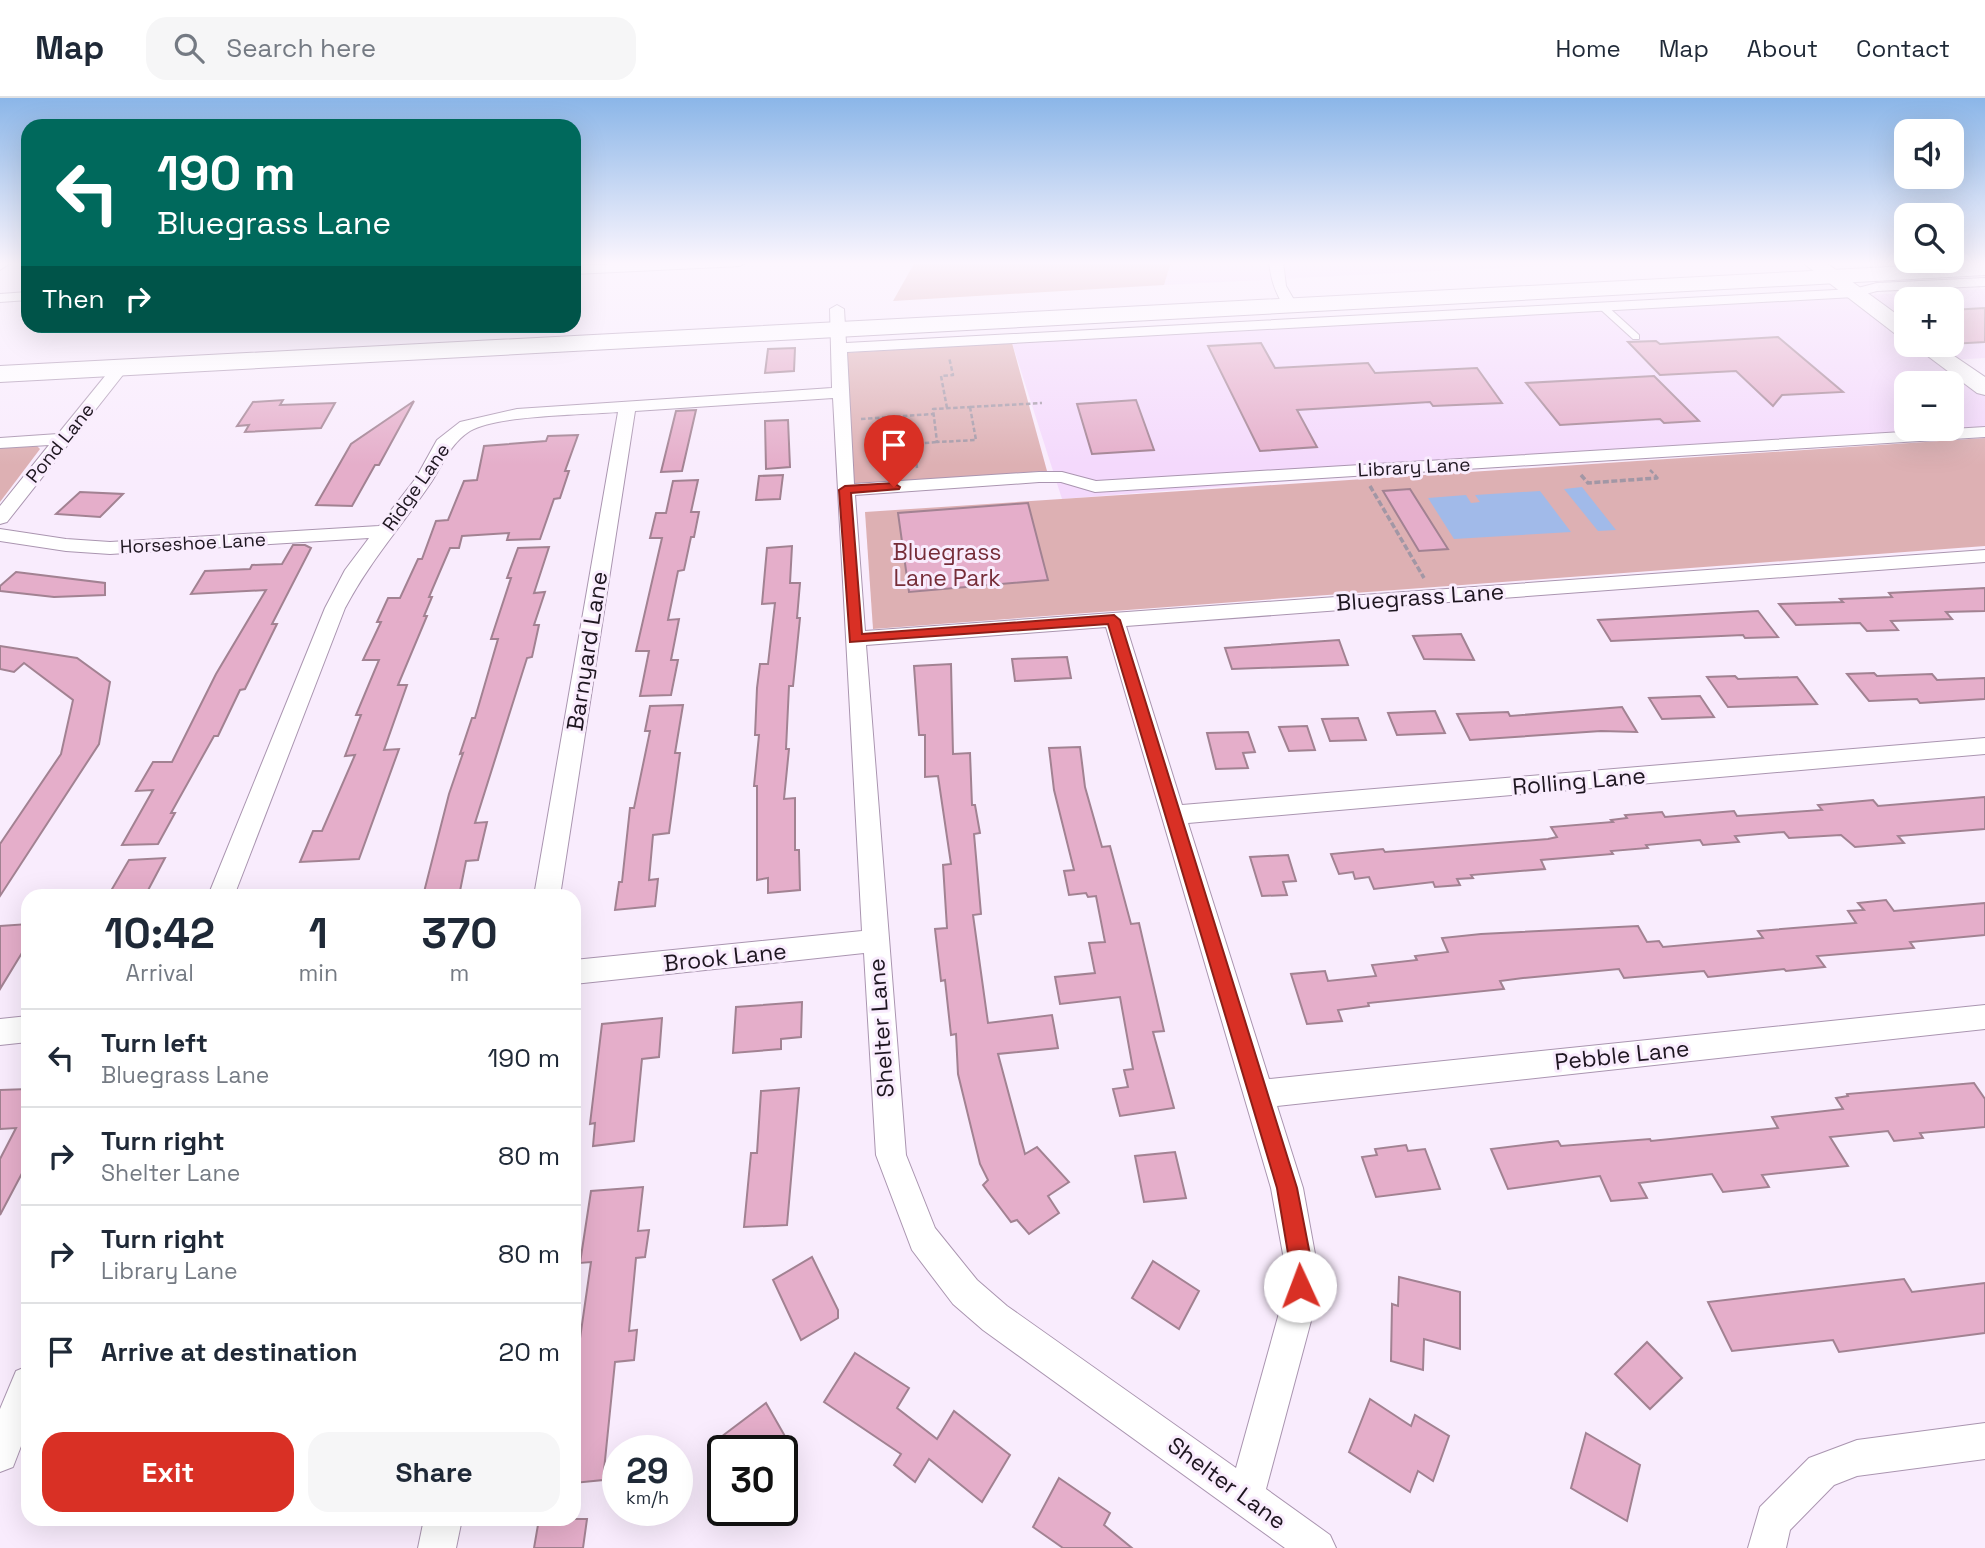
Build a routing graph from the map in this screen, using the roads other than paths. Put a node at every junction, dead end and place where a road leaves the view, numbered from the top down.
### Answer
1 (838, 329) edge
2 (826, 330) edge
3 (844, 330) edge
4 (1091, 330) edge
5 (1166, 330) edge
6 (1628, 330) edge
7 (1141, 331) junction
8 (393, 333) edge
9 (1636, 337) dead end
10 (0, 352) edge
11 (1941, 357) edge
12 (120, 368) junction
13 (0, 374) edge
14 (1985, 388) edge
15 (627, 407) junction
16 (840, 407) junction
17 (1985, 432) edge
18 (65, 439) junction
19 (0, 443) edge
20 (845, 490) junction
21 (0, 518) edge
22 (386, 531) junction
23 (0, 535) edge
24 (1985, 556) edge
25 (1114, 620) junction
26 (855, 639) junction
27 (1985, 746) edge
28 (1173, 815) junction
29 (224, 889) edge
30 (548, 889) edge
31 (875, 941) junction
32 (581, 971) edge
33 (1985, 1017) edge
34 (21, 1030) edge
35 (0, 1032) edge
36 (1258, 1094) junction
37 (21, 1402) edge
38 (1985, 1441) edge
39 (0, 1454) edge
40 (1246, 1496) junction
41 (442, 1526) edge
42 (437, 1548) edge
43 (1317, 1548) edge
44 (1767, 1548) edge

1 - 16 street, Shelter Lane
2 - 12 main road
3 - 7 street
4 - 7 main road
5 - 7 street
6 - 9 lane
8 - 10 main road
11 - 14 street
12 - 13 main road
12 - 18 street, Pond Lane
15 - 16 street, Ridge Lane
15 - 22 street, Ridge Lane
15 - 30 street, Barnyard Lane
16 - 20 street, Shelter Lane
17 - 20 street, Library Lane
18 - 19 street
18 - 21 street, Pond Lane
20 - 26 street, Shelter Lane
22 - 23 street, Horseshoe Lane
22 - 29 street, Ridge Lane
24 - 25 street, Bluegrass Lane
25 - 26 street, Bluegrass Lane
25 - 28 street
26 - 31 street, Shelter Lane
27 - 28 street, Rolling Lane
28 - 36 street
31 - 32 street, Brook Lane
31 - 40 street, Shelter Lane
33 - 36 street, Pebble Lane
34 - 35 street
36 - 40 street
37 - 39 street
38 - 44 street
40 - 43 street, Shelter Lane
41 - 42 street

